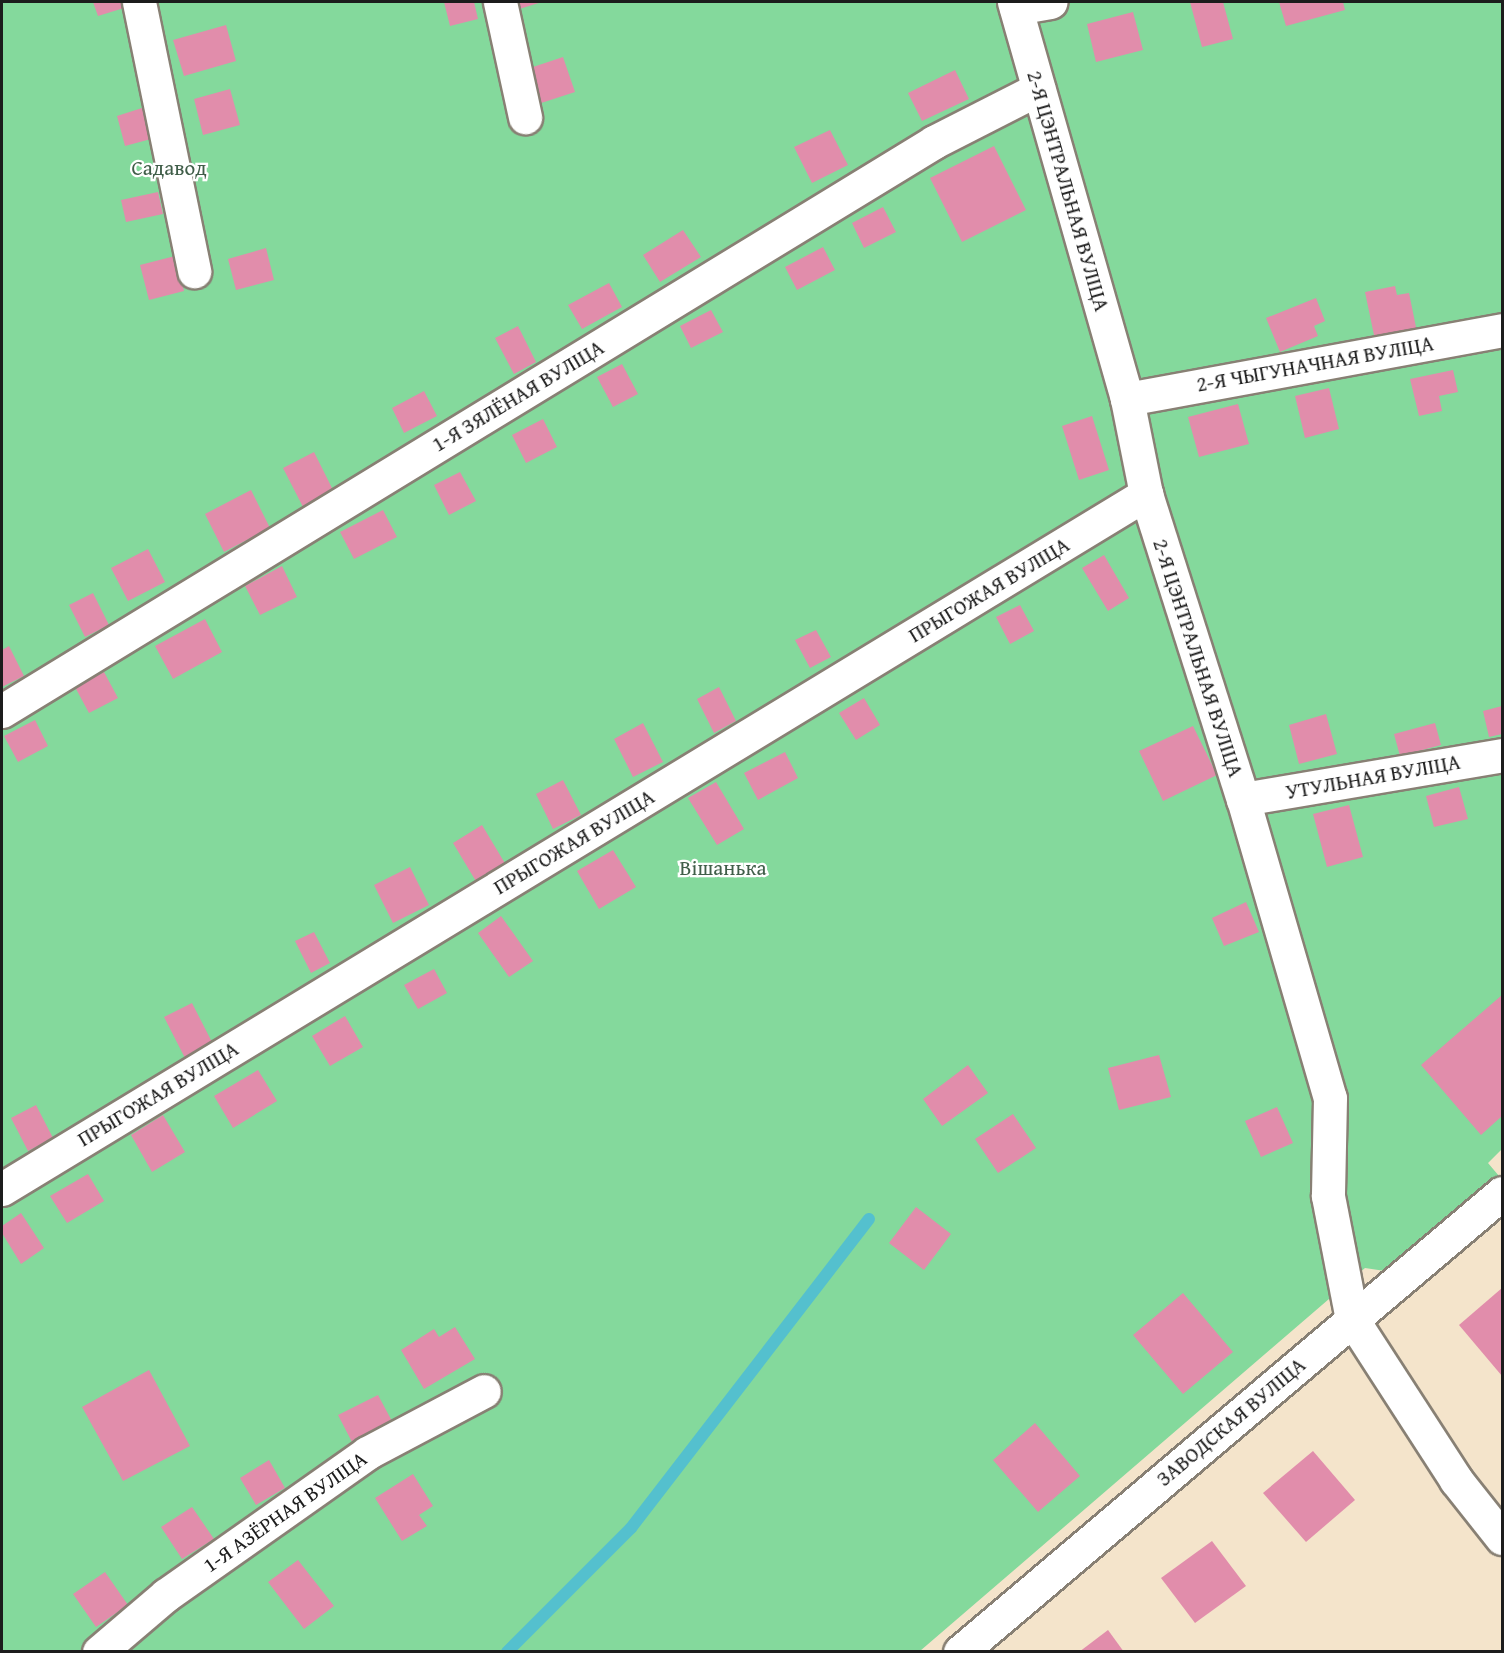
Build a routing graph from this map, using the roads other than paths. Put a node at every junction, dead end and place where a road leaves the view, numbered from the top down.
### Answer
1 (139, 2) edge
2 (500, 2) edge
3 (1050, 2) edge
4 (1015, 5) edge
5 (1038, 89) junction
6 (525, 117) dead end
7 (194, 271) dead end
8 (1503, 330) edge
9 (1126, 399) junction
10 (1146, 494) junction
11 (2, 711) edge
12 (1503, 755) edge
13 (1243, 799) junction
14 (2, 1189) edge
15 (1503, 1193) edge
16 (1352, 1319) junction
17 (484, 1390) dead end
18 (1503, 1538) edge
19 (99, 1652) edge
20 (960, 1652) edge

1 - 7 street
2 - 6 street
3 - 4 street
4 - 5 street, 2-Я ЦЭНТРАЛЬНАЯ ВУЛІЦА
5 - 9 street, 2-Я ЦЭНТРАЛЬНАЯ ВУЛІЦА
5 - 11 street, 1-Я ЗЯЛЁНАЯ ВУЛІЦА
8 - 9 street, 2-Я ЧЫГУНАЧНАЯ ВУЛІЦА
9 - 10 street, 2-Я ЦЭНТРАЛЬНАЯ ВУЛІЦА
10 - 13 street, 2-Я ЦЭНТРАЛЬНАЯ ВУЛІЦА
10 - 14 street, ПРЫГОЖАЯ ВУЛІЦА
12 - 13 street, УТУЛЬНАЯ ВУЛІЦА
13 - 16 street, 2-Я ЦЭНТРАЛЬНАЯ ВУЛІЦА
15 - 16 street, ЗАВОДСКАЯ ВУЛІЦА
16 - 18 street
16 - 20 street, ЗАВОДСКАЯ ВУЛІЦА
17 - 19 street, 1-Я АЗЁРНАЯ ВУЛІЦА

